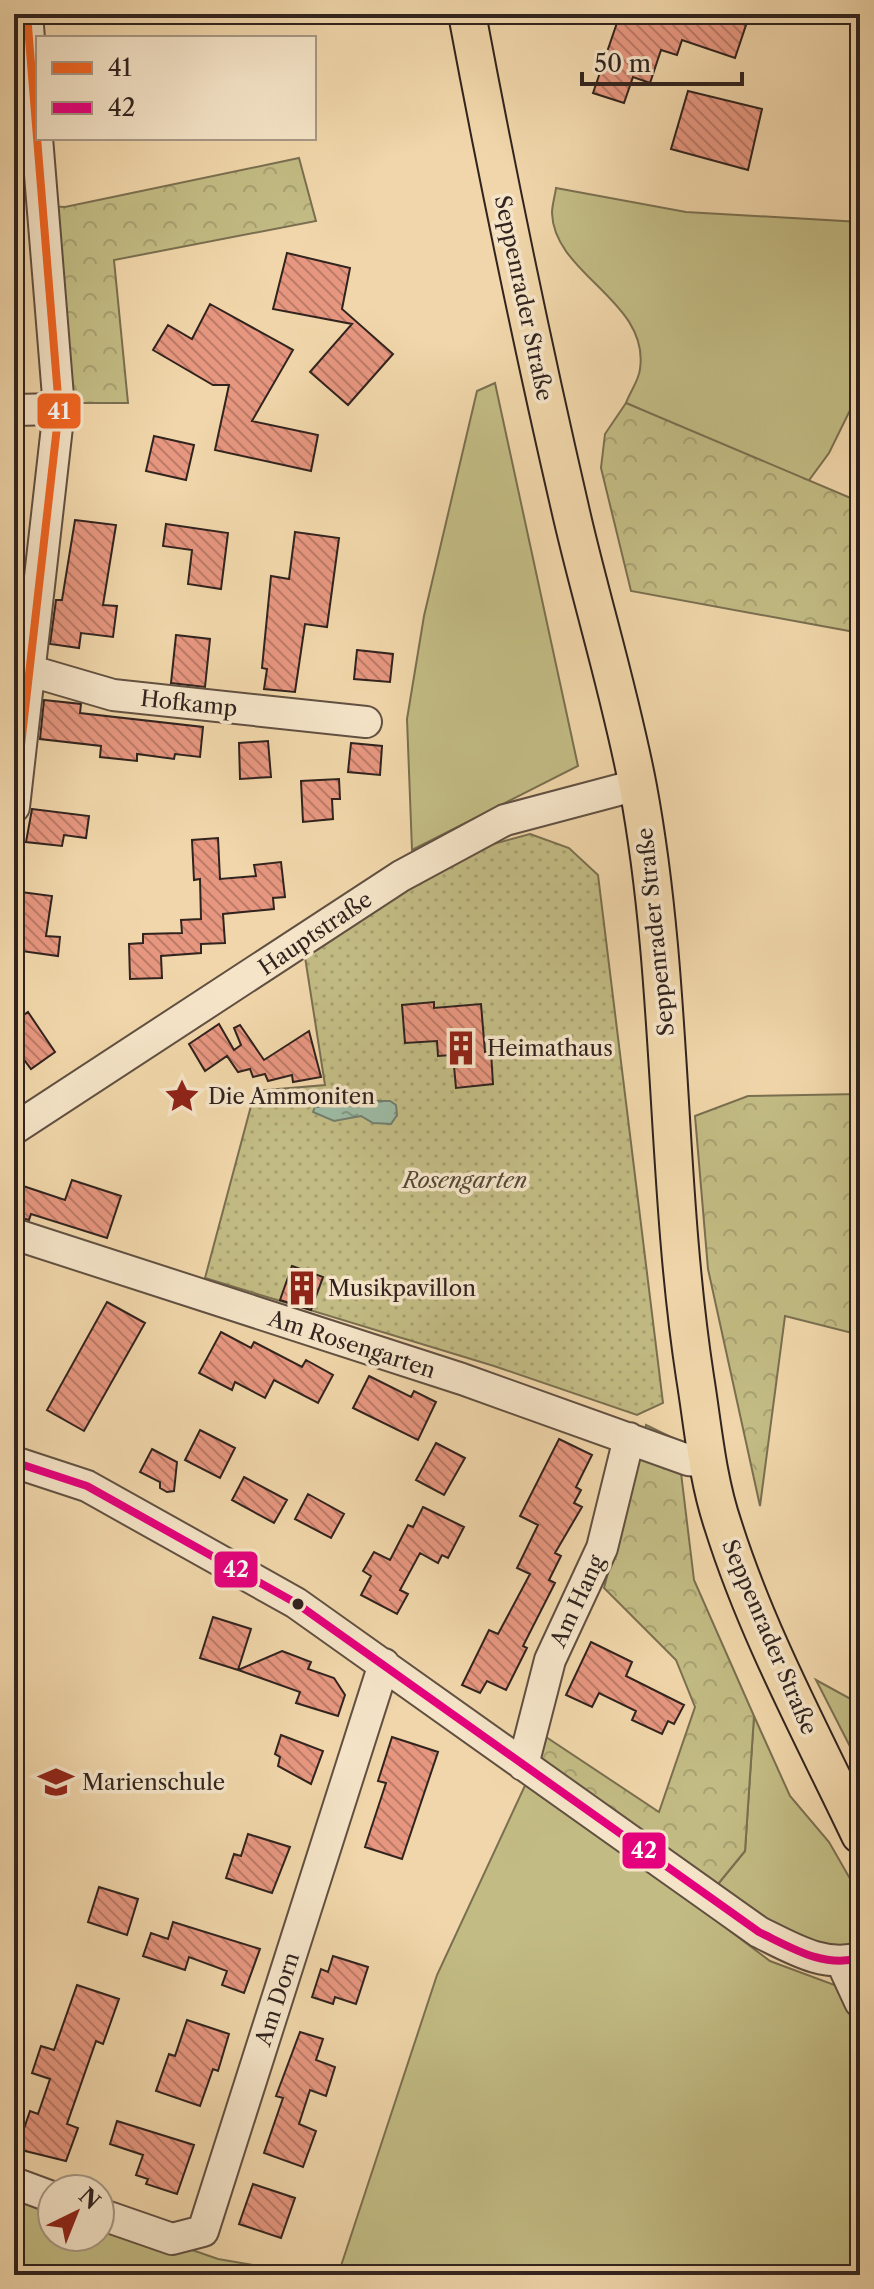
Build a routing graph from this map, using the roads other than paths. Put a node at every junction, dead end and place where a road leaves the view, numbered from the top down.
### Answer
1 (27, 14) edge
2 (467, 14) edge
3 (36, 125) edge
4 (37, 140) edge
5 (59, 409) junction
6 (14, 410) edge
7 (22, 671) edge
8 (366, 722) dead end
9 (637, 785) junction
10 (14, 807) edge
11 (14, 1128) edge
12 (14, 1234) edge
13 (629, 1438) junction
14 (698, 1461) junction
15 (14, 1462) edge
16 (384, 1664) junction
17 (523, 1765) junction
18 (860, 1835) edge
19 (851, 1961) edge
20 (860, 2002) edge
21 (14, 2183) edge
22 (36, 2191) edge
23 (116, 2220) edge

1 - 3 street
2 - 9 main road, Seppenrader Straße
4 - 5 street
5 - 6 street
5 - 7 street
7 - 8 street, Hofkamp
7 - 10 street
9 - 11 street, Hauptstraße
9 - 14 main road, Seppenrader Straße
12 - 13 street, Am Rosengarten
13 - 14 street, Am Rosengarten
13 - 17 street, Am Hang
14 - 18 main road, Seppenrader Straße
15 - 16 street
16 - 17 street
16 - 23 street, Am Dorn
17 - 19 street
19 - 20 street
21 - 22 street

